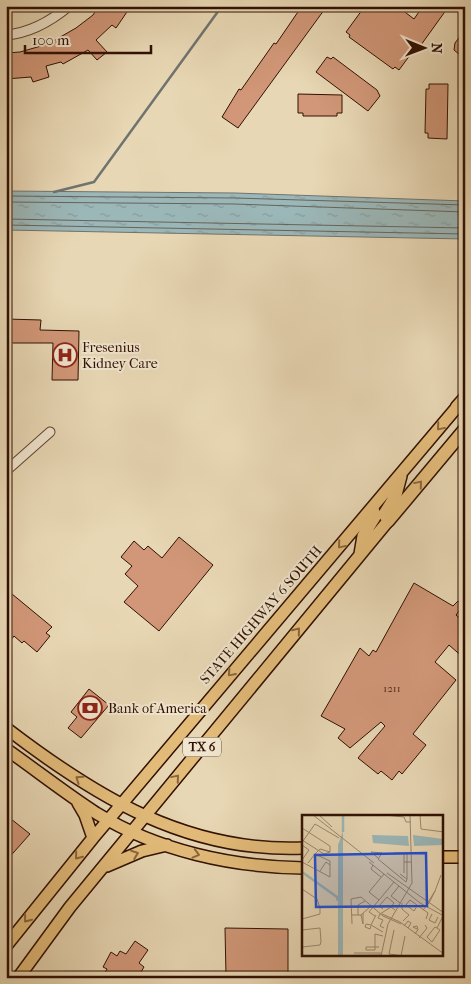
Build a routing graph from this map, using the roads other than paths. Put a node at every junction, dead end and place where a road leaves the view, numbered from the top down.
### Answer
1 (69, 6) edge
2 (6, 34) edge
3 (461, 402) edge
4 (465, 429) edge
5 (50, 432) dead end
6 (6, 472) edge
7 (402, 472) junction
8 (373, 508) junction
9 (388, 521) junction
10 (359, 555) junction
11 (6, 728) edge
12 (6, 749) edge
13 (74, 797) junction
14 (121, 804) junction
15 (145, 816) junction
16 (108, 820) junction
17 (133, 832) junction
18 (93, 838) junction
19 (166, 846) junction
20 (302, 848) edge
21 (444, 857) edge
22 (465, 857) edge
23 (105, 867) junction
24 (302, 868) edge
25 (6, 946) edge
26 (18, 978) edge

1 - 2 street
3 -> 7 main road, STATE HIGHWAY 6 SOUTH / TX 6
9 -> 4 highway, TX 6
5 - 6 street
7 - 8 main road, STATE HIGHWAY 6 SOUTH / TX 6
7 - 9 main road
8 - 10 main road
8 -> 14 main road, STATE HIGHWAY 6 SOUTH / TX 6
9 - 10 main road, TX 6
15 -> 10 main road, TX 6
14 -> 11 main road
12 - 13 main road
13 - 16 main road
13 - 18 main road
14 - 15 main road
14 - 16 main road, STATE HIGHWAY 6 SOUTH / TX 6
15 - 17 main road, TX 6
15 - 20 main road
16 - 17 main road
16 - 18 main road, STATE HIGHWAY 6 SOUTH / TX 6
17 - 19 main road
17 - 23 main road, TX 6
18 -> 25 main road, STATE HIGHWAY 6 SOUTH / TX 6
23 -> 19 main road
19 -> 24 main road
21 - 22 main road
23 - 26 main road, TX 6

